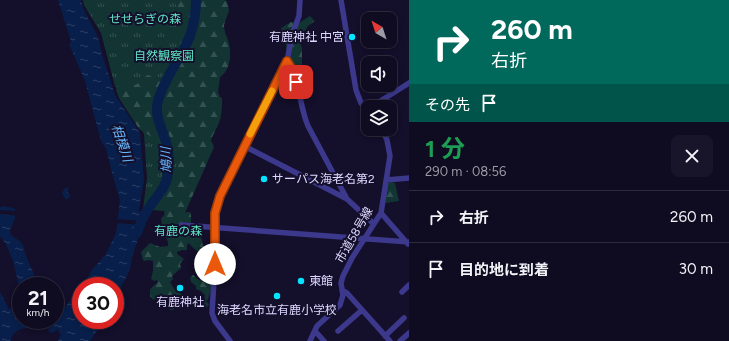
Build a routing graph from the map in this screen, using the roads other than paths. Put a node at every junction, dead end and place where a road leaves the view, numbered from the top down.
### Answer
1 (300, 0) edge
2 (341, 0) edge
3 (287, 61) junction
4 (409, 84) edge
5 (384, 100) edge
6 (361, 103) edge
7 (385, 136) edge
8 (244, 146) junction
9 (409, 178) edge
10 (386, 180) junction
11 (347, 199) junction
12 (381, 213) junction
13 (374, 224) junction
14 (181, 225) dead end
15 (214, 228) junction
16 (364, 240) junction
17 (408, 243) edge
18 (409, 285) edge
19 (342, 290) junction
20 (402, 292) dead end
21 (362, 310) junction
22 (404, 318) dead end
23 (340, 327) dead end
24 (315, 331) junction
25 (409, 333) edge
26 (385, 336) junction
27 (230, 341) edge
28 (310, 341) edge
29 (324, 341) edge
30 (390, 341) edge
31 (400, 341) edge

1 - 3 street
2 - 6 street
3 - 8 street
3 - 11 street
4 - 5 street
7 - 10 street, 市道58号線
8 - 11 street
8 - 15 street
9 - 10 street
10 - 12 street, 市道58号線
11 - 13 street
12 - 13 street, 市道58号線
12 - 17 street
13 - 16 street, 市道58号線
14 - 15 street
15 - 16 street
15 - 27 street
16 - 17 street
16 - 19 street, 市道58号線
18 - 20 street
19 - 21 street
19 - 24 street, 市道58号線
21 - 23 street
21 - 26 street
22 - 26 street
24 - 28 street, 市道58号線
24 - 29 street
25 - 31 street
26 - 30 street

